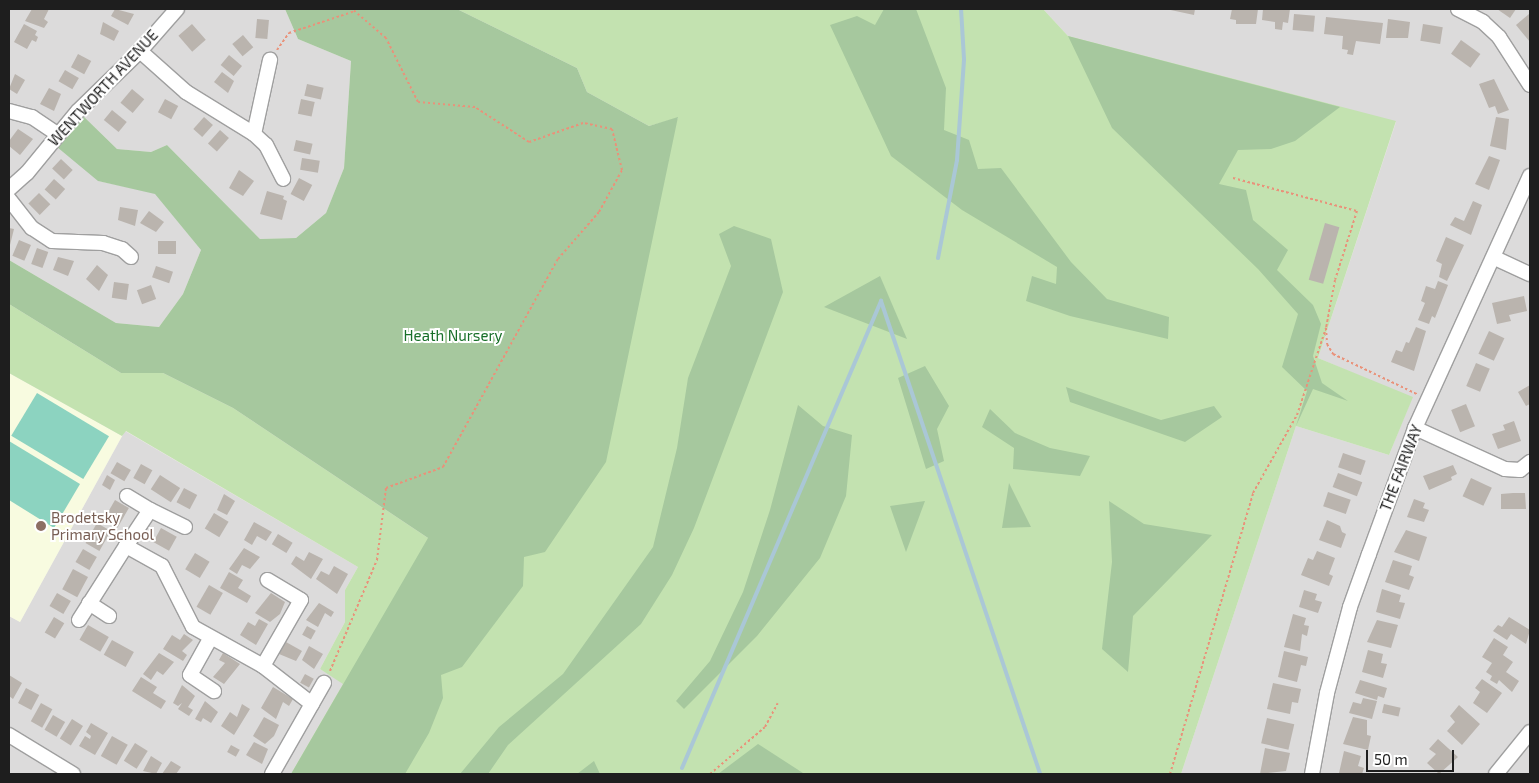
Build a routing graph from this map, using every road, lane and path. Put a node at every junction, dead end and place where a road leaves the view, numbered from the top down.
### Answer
1 (177, 9) edge
2 (352, 9) edge
3 (1458, 9) edge
4 (355, 11) junction
5 (140, 51) junction
6 (270, 60) joint
7 (1530, 85) edge
8 (9, 112) edge
9 (58, 134) junction
10 (254, 134) junction
11 (1530, 176) edge
12 (1233, 178) dead end
13 (283, 179) dead end
14 (9, 189) edge
15 (9, 198) edge
16 (131, 257) dead end
17 (1495, 258) junction
18 (1530, 274) edge
19 (1326, 328) junction
20 (1428, 401) junction
21 (1415, 428) junction
22 (1530, 462) edge
23 (128, 496) dead end
24 (150, 510) junction
25 (185, 527) dead end
26 (126, 546) junction
27 (268, 580) dead end
28 (89, 603) junction
29 (109, 616) dead end
30 (79, 620) dead end
31 (210, 639) junction
32 (264, 666) junction
33 (324, 682) joint
34 (214, 691) dead end
35 (778, 703) dead end
36 (312, 704) junction
37 (1530, 732) edge
38 (9, 736) edge
39 (73, 774) edge
40 (272, 774) edge
41 (710, 774) edge
42 (1170, 774) edge
43 (1312, 774) edge
44 (1496, 774) edge

1 - 5 street, WENTWORTH AVENUE
2 - 4 path
3 - 7 street
4 - 6 path
4 - 33 path
5 - 9 street, WENTWORTH AVENUE
5 - 10 street
6 - 10 street
8 - 9 street
9 - 14 street, WENTWORTH AVENUE
10 - 13 street
11 - 17 street, THE FAIRWAY
12 - 19 path
15 - 16 street
17 - 18 street
17 - 20 street, THE FAIRWAY
19 - 20 path
19 - 42 path
20 - 21 street, THE FAIRWAY
21 - 22 street
21 - 43 street, THE FAIRWAY
23 - 24 street
24 - 25 street
24 - 26 street
26 - 28 street
26 - 31 street
27 - 32 street
28 - 29 street
28 - 30 street
31 - 32 street
31 - 34 street
32 - 36 street
33 - 36 street
35 - 41 path
36 - 40 street
37 - 44 street
38 - 39 street

